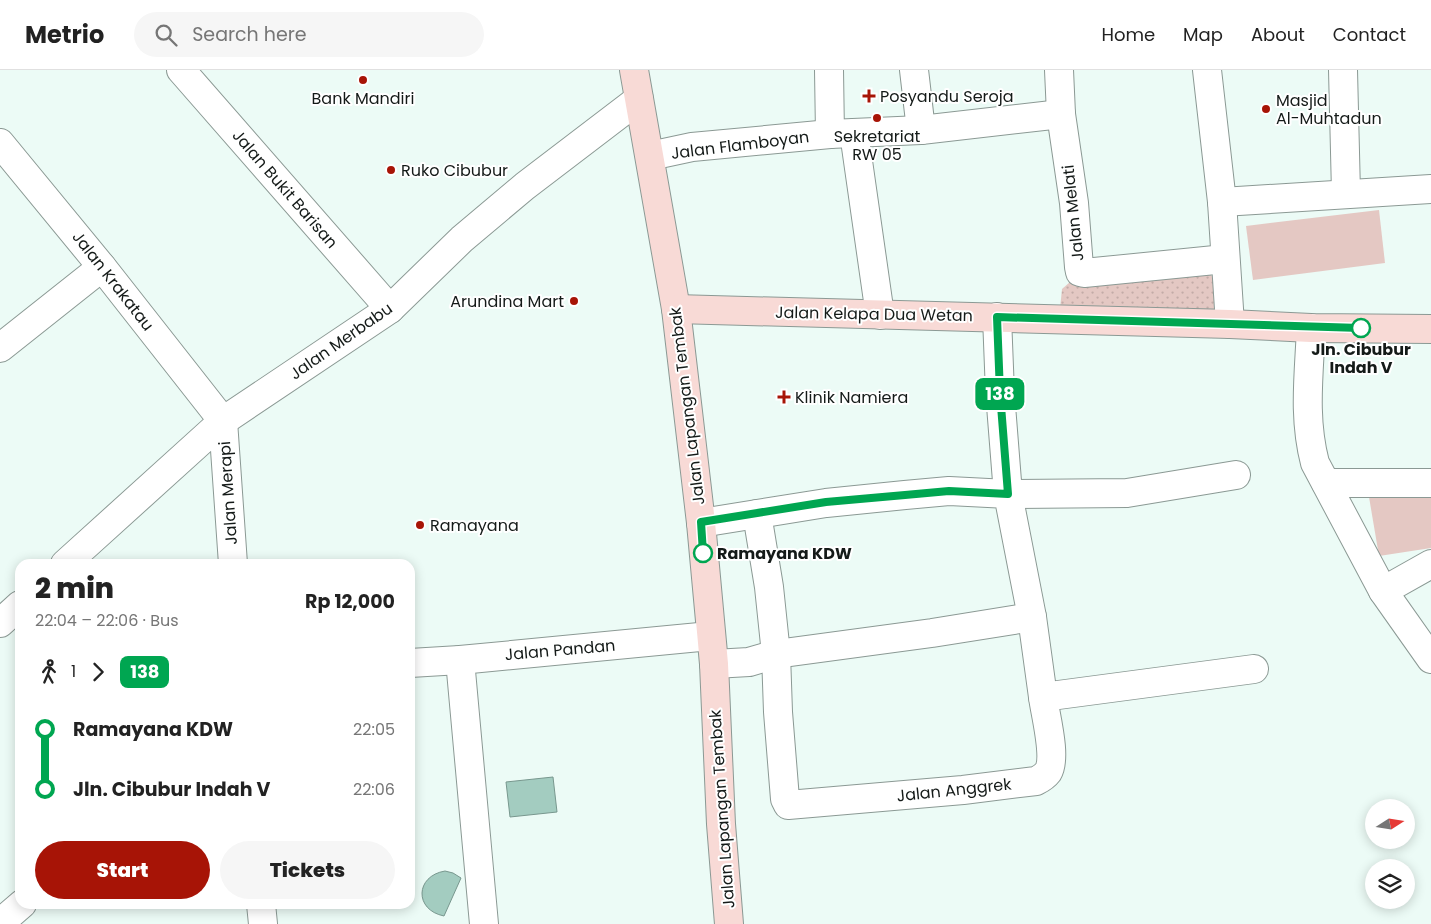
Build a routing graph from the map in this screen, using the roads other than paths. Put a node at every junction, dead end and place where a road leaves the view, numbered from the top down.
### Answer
1 (181, 70) edge
2 (634, 70) edge
3 (828, 70) edge
4 (914, 70) edge
5 (1059, 70) edge
6 (1207, 70) edge
7 (1343, 70) edge
8 (639, 98) junction
9 (1061, 114) junction
10 (921, 130) junction
11 (842, 134) junction
12 (0, 143) edge
13 (650, 156) junction
14 (1431, 189) edge
15 (1346, 193) junction
16 (1222, 202) junction
17 (1225, 259) junction
18 (102, 267) junction
19 (390, 309) junction
20 (676, 309) junction
21 (880, 315) junction
22 (997, 317) junction
23 (1230, 324) junction
24 (1311, 328) junction
25 (1431, 328) edge
26 (0, 348) edge
27 (223, 421) junction
28 (1236, 475) dead end
29 (1431, 483) edge
30 (1326, 484) junction
31 (1008, 494) junction
32 (757, 514) junction
33 (701, 522) junction
34 (71, 559) edge
35 (233, 559) edge
36 (1431, 564) edge
37 (1383, 591) junction
38 (15, 608) edge
39 (1032, 617) junction
40 (0, 622) edge
41 (710, 636) junction
42 (776, 654) junction
43 (1431, 659) edge
44 (460, 660) junction
45 (415, 663) edge
46 (714, 664) junction
47 (1254, 669) dead end
48 (1043, 697) junction
49 (16, 909) edge
50 (262, 909) edge
51 (0, 923) edge
52 (263, 924) edge
53 (484, 924) edge
54 (730, 924) edge

1 - 19 street, Jalan Bukit Barisan
2 - 8 street, Jalan Lapangan Tembak
3 - 11 street, Jalan Flamboyan
4 - 10 street
5 - 9 street, Jalan Melati
6 - 16 street
7 - 15 street
8 - 13 street, Jalan Lapangan Tembak
8 - 19 street, Jalan Merbabu
9 - 10 street, Jalan Flamboyan
9 - 17 street, Jalan Melati
10 - 11 street, Jalan Flamboyan
11 - 13 street, Jalan Flamboyan
11 - 21 street, Jalan Flamboyan
12 - 18 street, Jalan Krakatau
13 - 20 street, Jalan Lapangan Tembak
14 - 15 street
15 - 16 street
16 - 17 street
17 - 23 street
18 - 26 street
18 - 27 street, Jalan Krakatau
19 - 27 street, Jalan Merbabu
20 - 21 street, Jalan Kelapa Dua Wetan
20 - 33 street, Jalan Lapangan Tembak
21 - 22 street, Jalan Kelapa Dua Wetan
22 - 23 street, Jalan Kelapa Dua Wetan
22 - 31 street, Jalan Anggrek
23 - 24 street, Jalan Kelapa Dua Wetan
24 - 25 street, Jalan Kelapa Dua Wetan
24 - 30 street
27 - 34 street, Jalan Merbabu
27 - 35 street, Jalan Merapi
28 - 31 street
29 - 30 street
30 - 37 street
31 - 32 street
31 - 39 street, Jalan Anggrek
32 - 33 street
32 - 42 street
33 - 41 street, Jalan Lapangan Tembak
36 - 37 street
37 - 43 street
38 - 40 street
39 - 42 street
39 - 48 street, Jalan Anggrek
41 - 44 street, Jalan Pandan
41 - 46 street, Jalan Lapangan Tembak
42 - 46 street
42 - 48 street, Jalan Anggrek
44 - 45 street, Jalan Pandan
44 - 53 street
46 - 54 street, Jalan Lapangan Tembak
47 - 48 street
49 - 51 street
50 - 52 street

